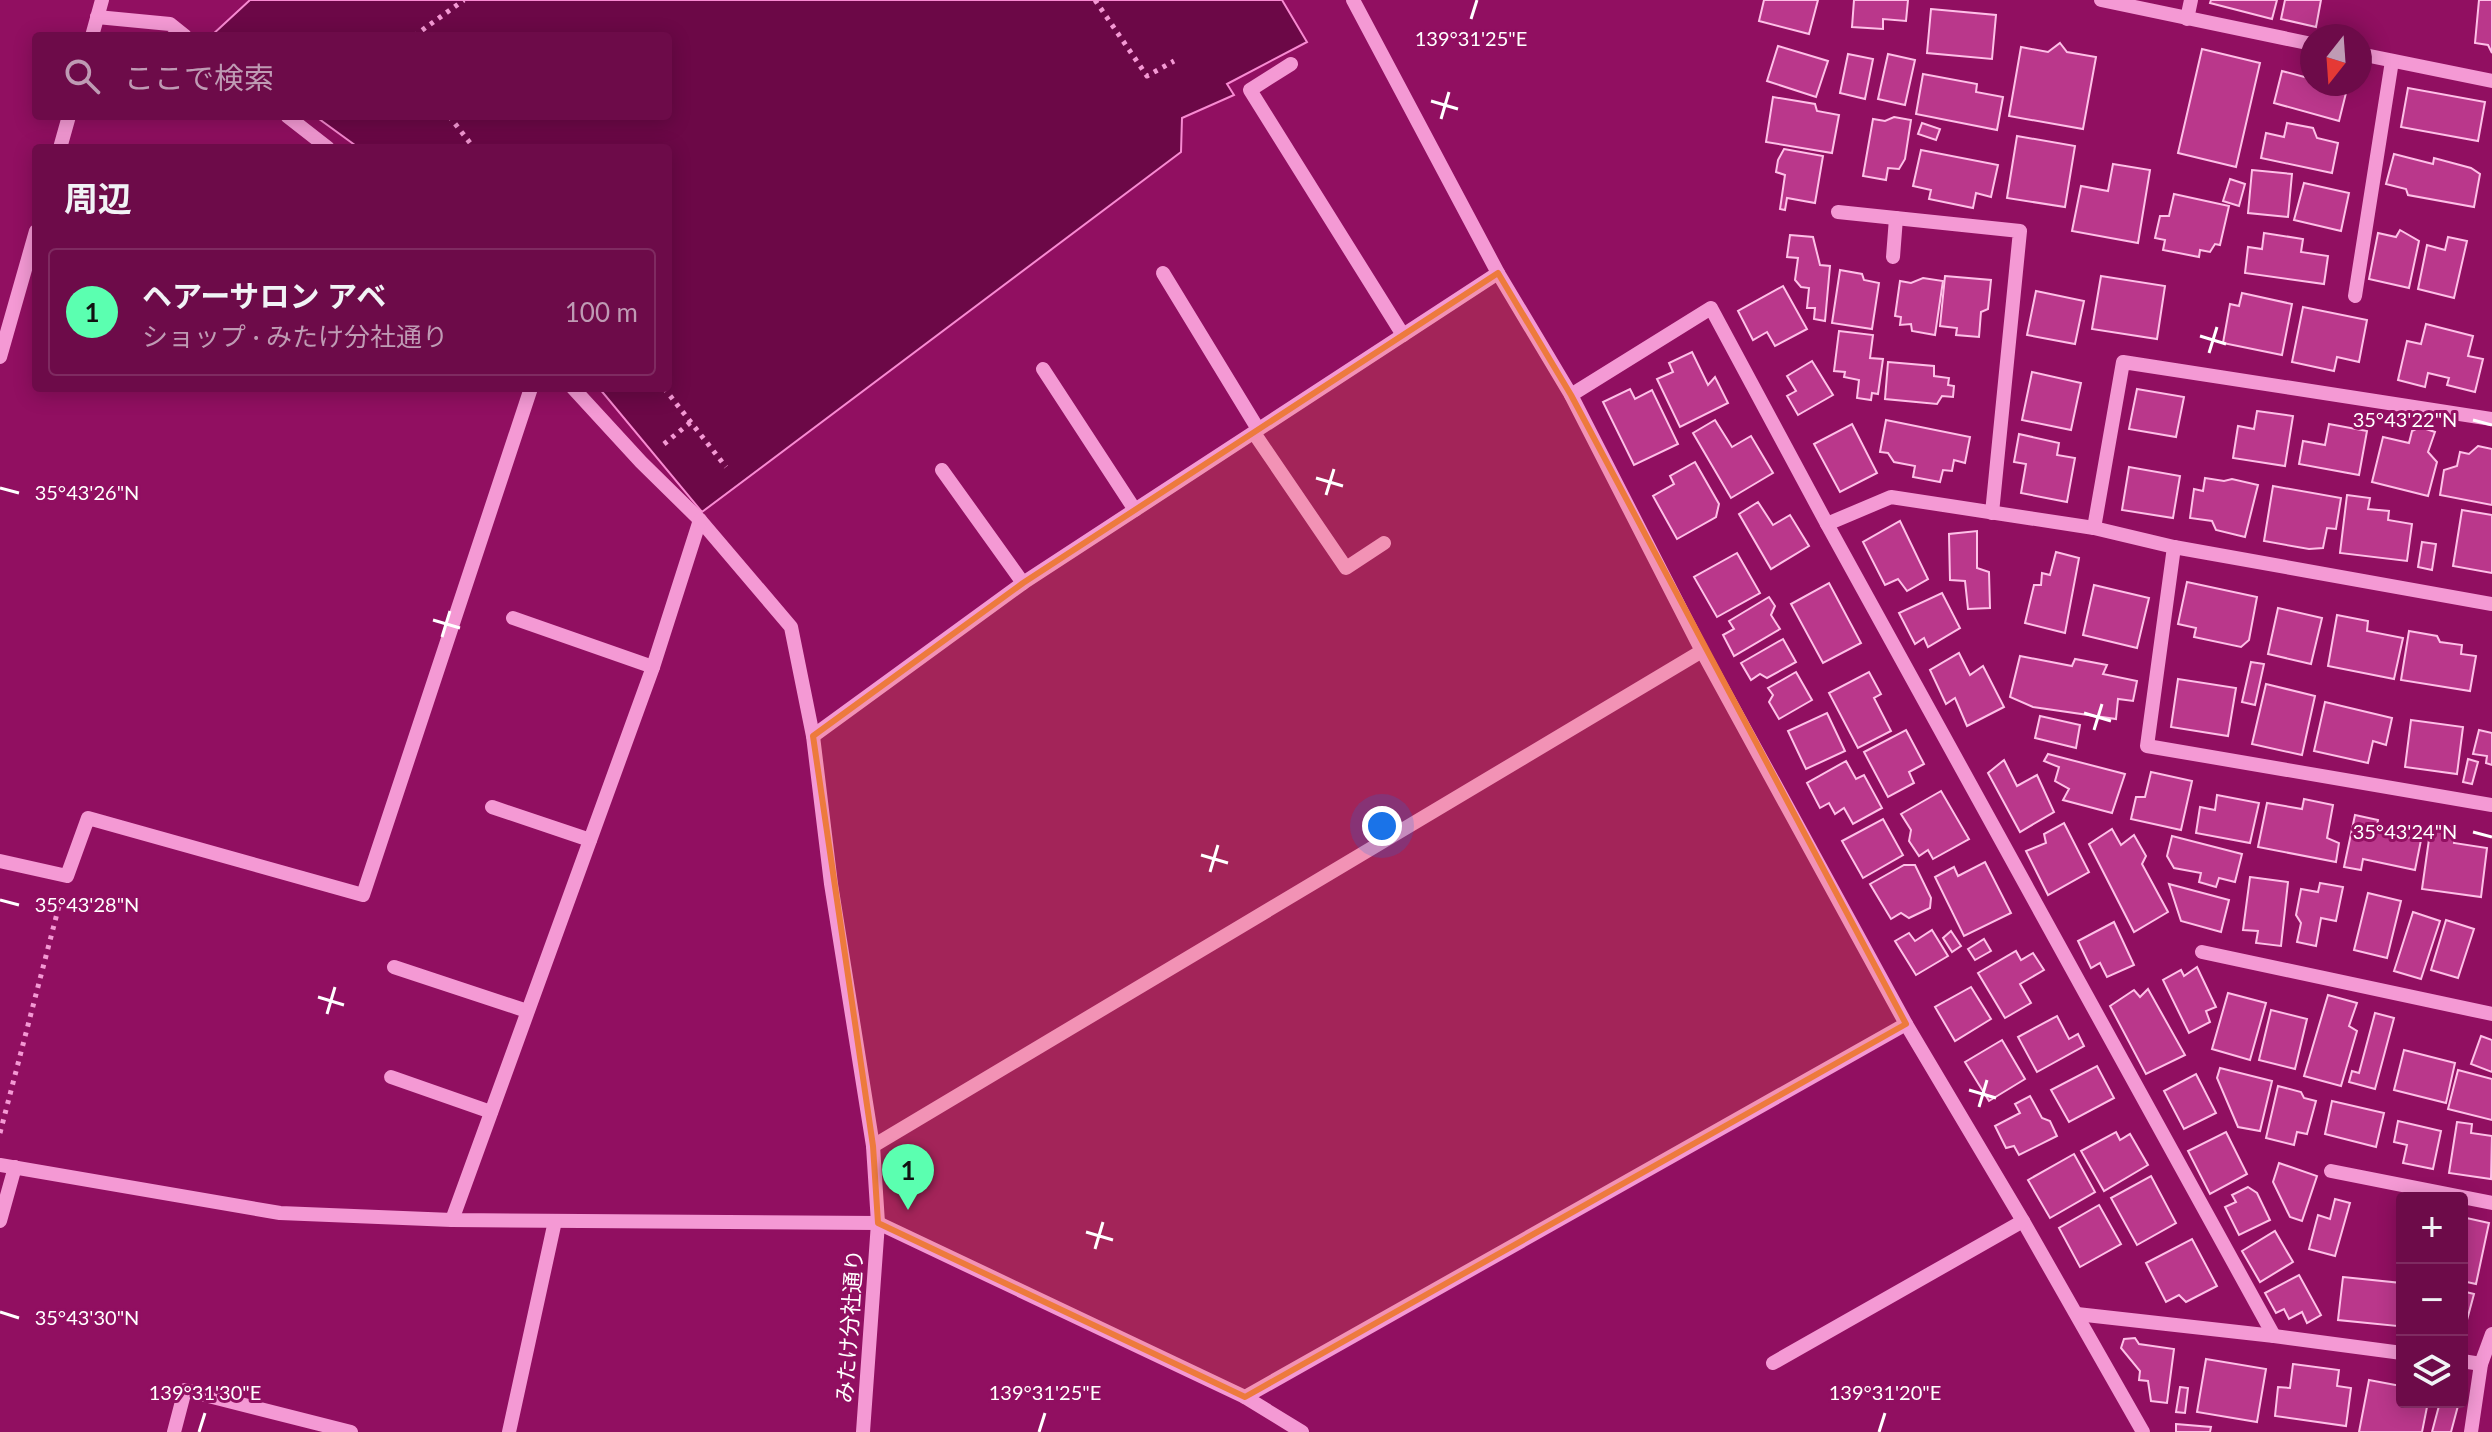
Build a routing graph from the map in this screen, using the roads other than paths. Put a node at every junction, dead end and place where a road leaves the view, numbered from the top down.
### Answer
1 (102, 0) edge
2 (1353, 0) edge
3 (2101, 0) edge
4 (2191, 0) edge
5 (97, 17) junction
6 (2187, 19) junction
7 (93, 32) edge
8 (180, 32) edge
9 (2300, 42) edge
10 (2372, 57) edge
11 (2392, 61) junction
12 (1291, 64) dead end
13 (2492, 81) edge
14 (68, 120) edge
15 (292, 120) edge
16 (61, 144) edge
17 (323, 144) edge
18 (1838, 212) dead end
19 (1896, 218) junction
20 (32, 245) edge
21 (1893, 257) dead end
22 (1163, 273) dead end
23 (1498, 273) junction
24 (2355, 296) dead end
25 (1403, 335) junction
26 (0, 357) edge
27 (1043, 369) dead end
28 (530, 392) edge
29 (577, 392) edge
30 (1571, 395) junction
31 (2492, 419) edge
32 (1256, 431) junction
33 (942, 470) dead end
34 (1135, 510) junction
35 (1992, 513) junction
36 (700, 520) junction
37 (1827, 524) junction
38 (2094, 528) junction
39 (1384, 543) dead end
40 (2174, 547) junction
41 (1023, 583) junction
42 (2492, 604) edge
43 (513, 618) dead end
44 (1702, 651) junction
45 (653, 667) junction
46 (813, 736) junction
47 (2492, 805) edge
48 (492, 807) dead end
49 (590, 840) junction
50 (0, 861) edge
51 (2202, 952) dead end
52 (394, 967) dead end
53 (527, 1011) junction
54 (2492, 1014) edge
55 (1906, 1024) junction
56 (391, 1077) dead end
57 (491, 1112) junction
58 (873, 1146) junction
59 (8, 1166) edge
60 (2331, 1171) dead end
61 (2492, 1203) edge
62 (452, 1220) junction
63 (0, 1221) edge
64 (555, 1221) junction
65 (2023, 1221) junction
66 (878, 1223) junction
67 (2077, 1314) junction
68 (2492, 1334) edge
69 (2274, 1336) junction
70 (2396, 1352) edge
71 (2468, 1362) edge
72 (1773, 1363) dead end
73 (2481, 1364) junction
74 (1245, 1397) junction
75 (1298, 1431) edge
76 (174, 1432) edge
77 (351, 1432) edge
78 (509, 1432) edge
79 (863, 1432) edge
80 (2143, 1432) edge
81 (2471, 1432) edge

1 - 5 street
2 - 23 street
3 - 6 street
4 - 6 street
5 - 7 street
5 - 8 street
6 - 9 street
10 - 11 street
11 - 13 street
11 - 24 street
12 - 25 street
14 - 16 street
15 - 17 street
18 - 19 street
19 - 21 street
19 - 35 street
20 - 26 street
22 - 32 street
23 - 25 street
23 - 30 street
25 - 32 street
27 - 34 street
28 - 50 street
29 - 36 street, みたけ分社通り
30 - 37 street
30 - 44 street
31 - 38 street
32 - 34 street
32 - 39 street
33 - 41 street
34 - 41 street
35 - 37 street
35 - 38 street
36 - 45 street
36 - 46 street, みたけ分社通り
37 - 69 street
38 - 40 street
40 - 42 street
40 - 47 street
41 - 46 street
43 - 45 street
44 - 55 street
44 - 58 street
45 - 49 street
46 - 58 street, みたけ分社通り
48 - 49 street
49 - 53 street
51 - 54 street
52 - 53 street
53 - 57 street
55 - 65 street
55 - 74 street
56 - 57 street
57 - 62 street
58 - 66 street, みたけ分社通り
59 - 62 street
59 - 63 street
60 - 61 street
62 - 64 street
64 - 66 street
64 - 78 street
65 - 67 street
65 - 72 street
66 - 74 street
66 - 79 street, みたけ分社通り
67 - 69 street
67 - 80 street
68 - 73 street
69 - 70 street
71 - 73 street
73 - 81 street
74 - 75 street
76 - 77 street

